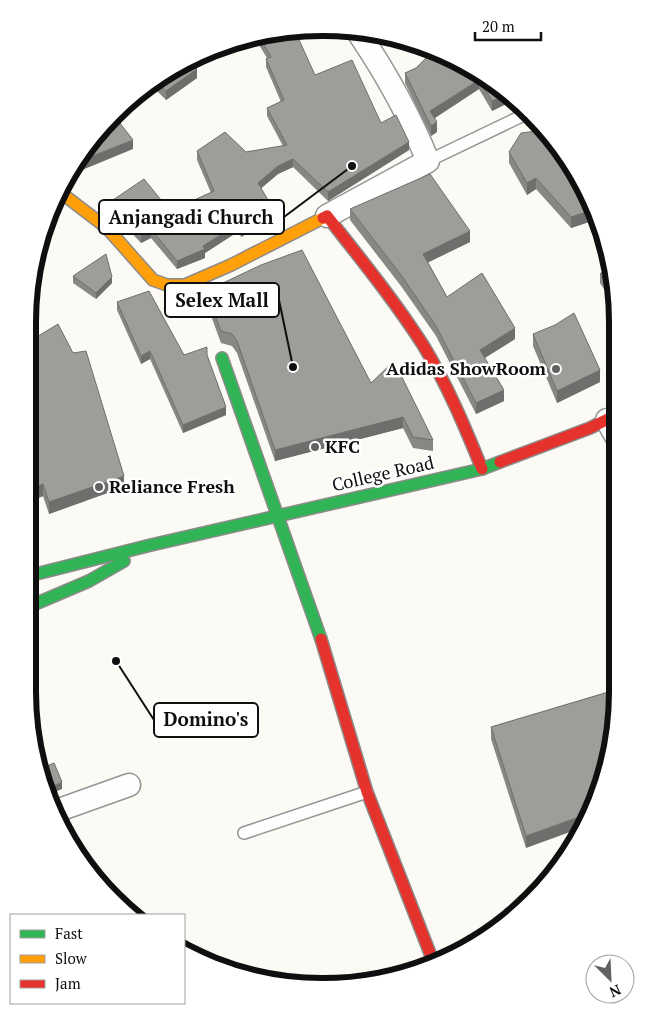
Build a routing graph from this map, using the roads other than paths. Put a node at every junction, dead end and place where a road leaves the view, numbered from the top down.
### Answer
1 (363, 40) edge
2 (521, 116) edge
3 (428, 162) junction
4 (66, 196) edge
5 (327, 216) junction
6 (222, 358) dead end
7 (609, 425) edge
8 (482, 470) junction
9 (277, 516) junction
10 (152, 545) junction
11 (36, 574) edge
12 (36, 604) edge
13 (129, 785) dead end
14 (367, 792) junction
15 (62, 810) edge
16 (244, 833) dead end
17 (431, 956) edge

1 - 3 street
2 - 3 lane
3 - 5 street
4 - 5 street
5 - 8 street
6 - 9 street
7 - 8 street, College Road
8 - 9 street, College Road
9 - 10 street, College Road
9 - 14 street
10 - 11 street, College Road
10 - 12 street
13 - 15 street
14 - 16 lane
14 - 17 street

